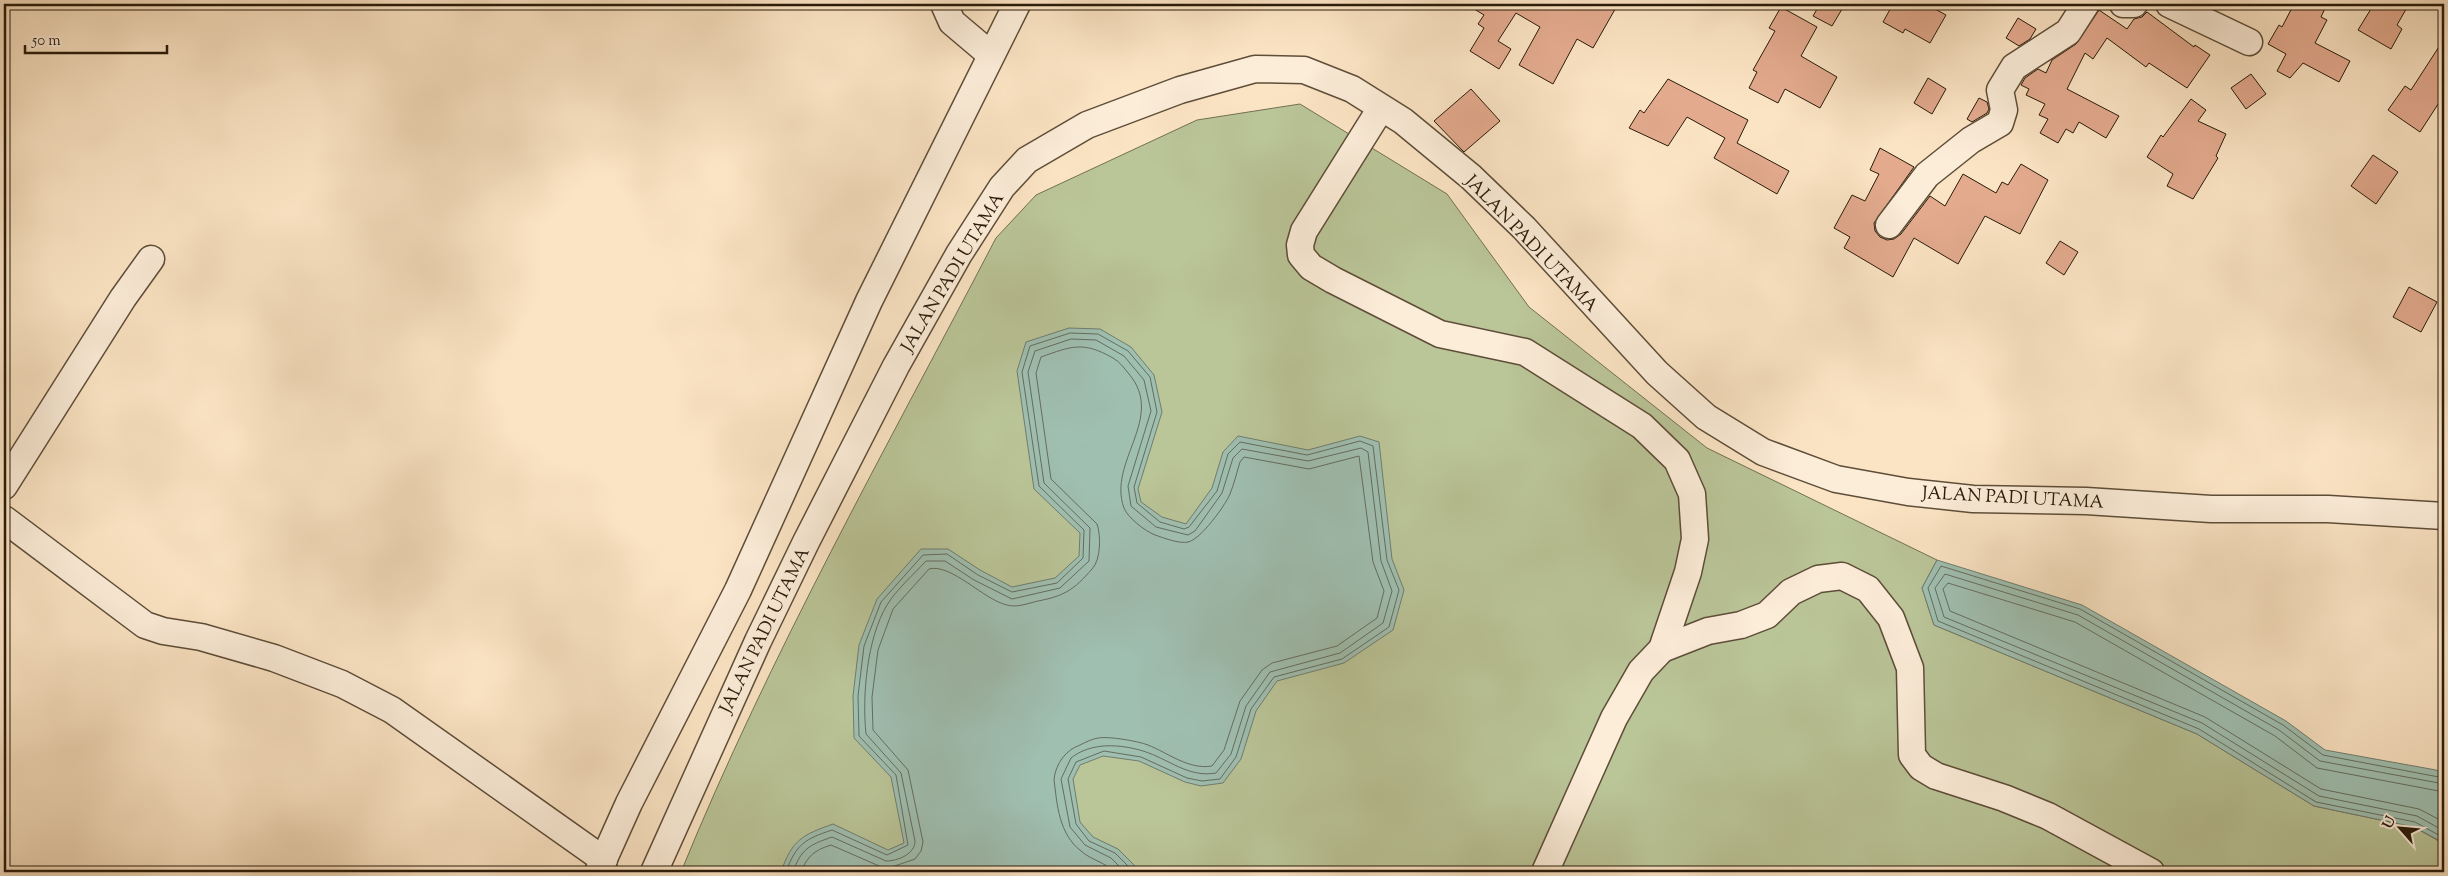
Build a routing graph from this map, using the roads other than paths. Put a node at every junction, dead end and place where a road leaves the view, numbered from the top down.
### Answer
1 (944, 4) edge
2 (1017, 4) edge
3 (2086, 4) edge
4 (2123, 4) edge
5 (2134, 4) edge
6 (2169, 4) edge
7 (2249, 42) dead end
8 (991, 55) junction
9 (1381, 108) junction
10 (1889, 226) dead end
11 (151, 259) dead end
12 (4, 486) edge
13 (2444, 516) edge
14 (4, 519) edge
15 (1662, 649) junction
16 (601, 866) edge
17 (654, 872) edge
18 (1545, 872) edge
19 (2151, 872) edge

1 - 8 street
2 - 8 street
3 - 10 street
4 - 5 street
6 - 7 street
8 - 16 street
9 - 13 street, JALAN PADI UTAMA
9 - 15 street
9 - 17 street, JALAN PADI UTAMA
11 - 12 street
14 - 16 street
15 - 18 street
15 - 19 street

